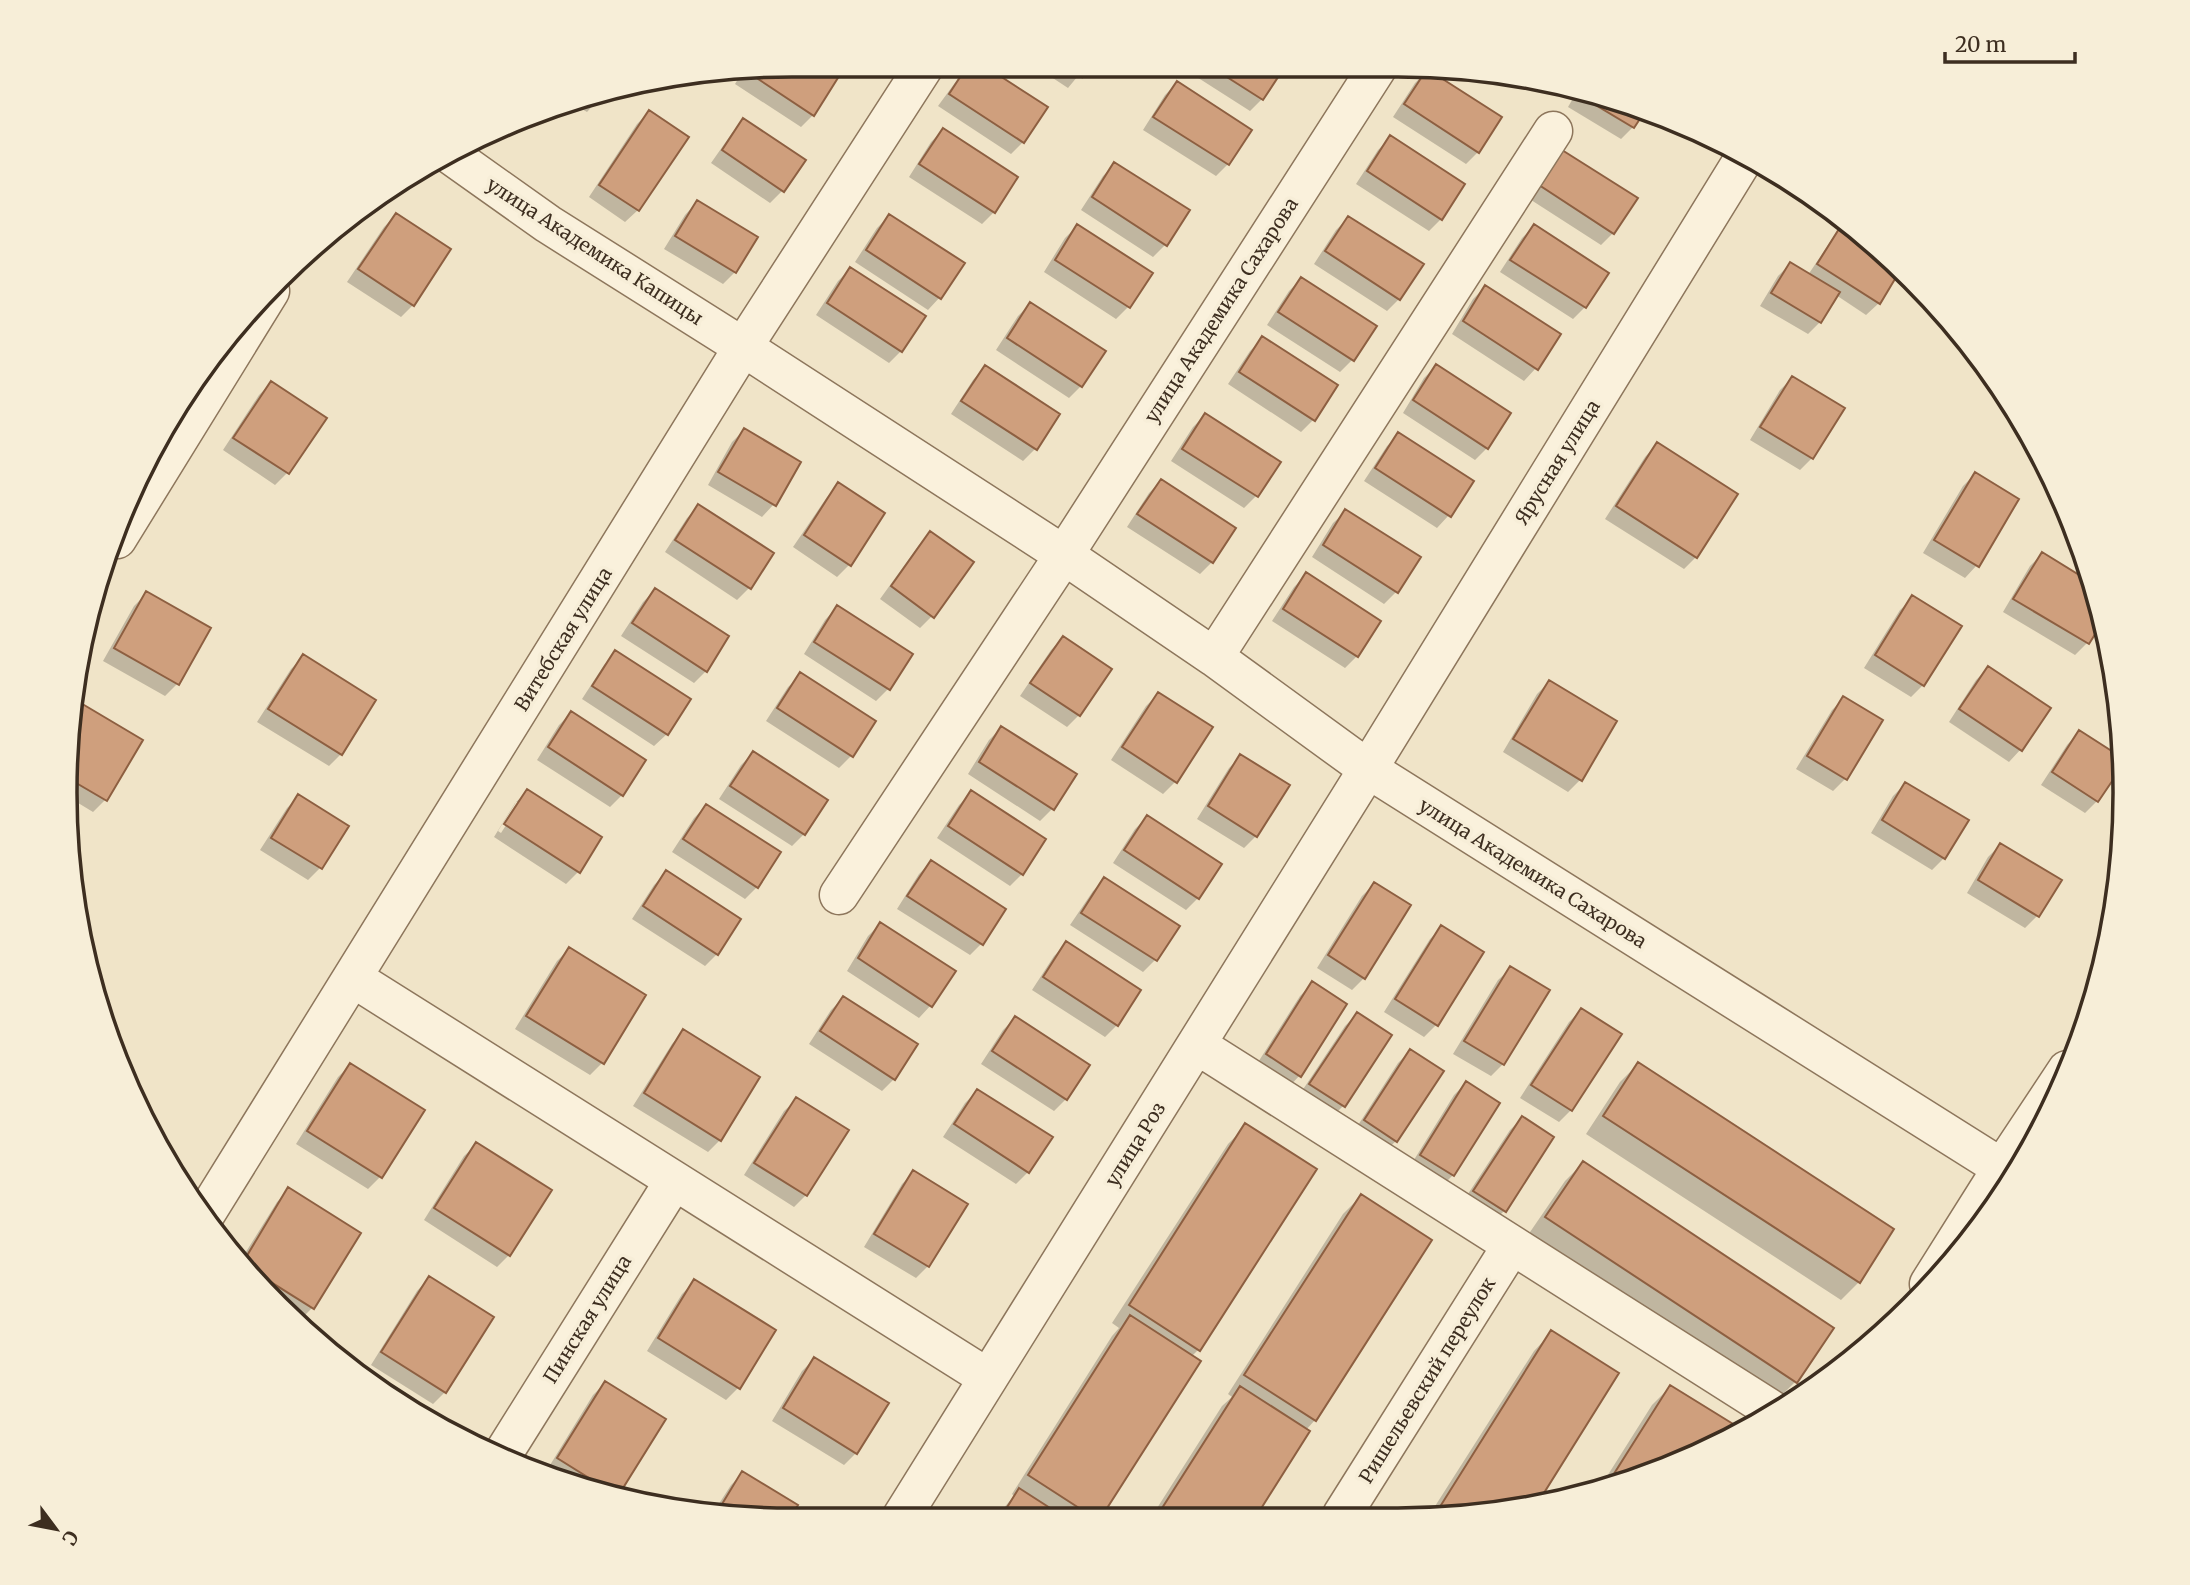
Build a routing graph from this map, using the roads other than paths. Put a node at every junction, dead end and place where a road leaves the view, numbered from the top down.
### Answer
1 (917, 77) edge
2 (1371, 77) edge
3 (1553, 131) dead end
4 (458, 160) edge
5 (1740, 165) edge
6 (241, 337) edge
7 (743, 347) junction
8 (136, 508) edge
9 (1064, 555) junction
10 (1214, 657) junction
11 (1368, 769) junction
12 (839, 895) dead end
13 (353, 978) junction
14 (1197, 1045) junction
15 (2005, 1170) edge
16 (674, 1181) junction
17 (210, 1207) edge
18 (1512, 1245) junction
19 (988, 1378) junction
20 (1765, 1406) edge
21 (507, 1448) edge
22 (907, 1508) edge
23 (1346, 1508) edge

1 - 7 street, Витебская улица
2 - 9 street, улица Академика Сахарова
3 - 10 street
4 - 7 street, улица Академика Капицы
5 - 11 street, Ярусная улица
6 - 8 street
7 - 9 street, улица Академика Сахарова
7 - 13 street, Витебская улица
9 - 10 street, улица Академика Сахарова
9 - 12 street, улица Академика Сахарова
10 - 11 street, улица Академика Сахарова
11 - 14 street, улица Роз
11 - 15 street, улица Академика Сахарова
13 - 16 street
13 - 17 street, Витебская улица
14 - 18 street
14 - 19 street, улица Роз
16 - 19 street
16 - 21 street, Пинская улица
18 - 20 street
18 - 23 street, Ришельевский переулок
19 - 22 street, улица Роз

